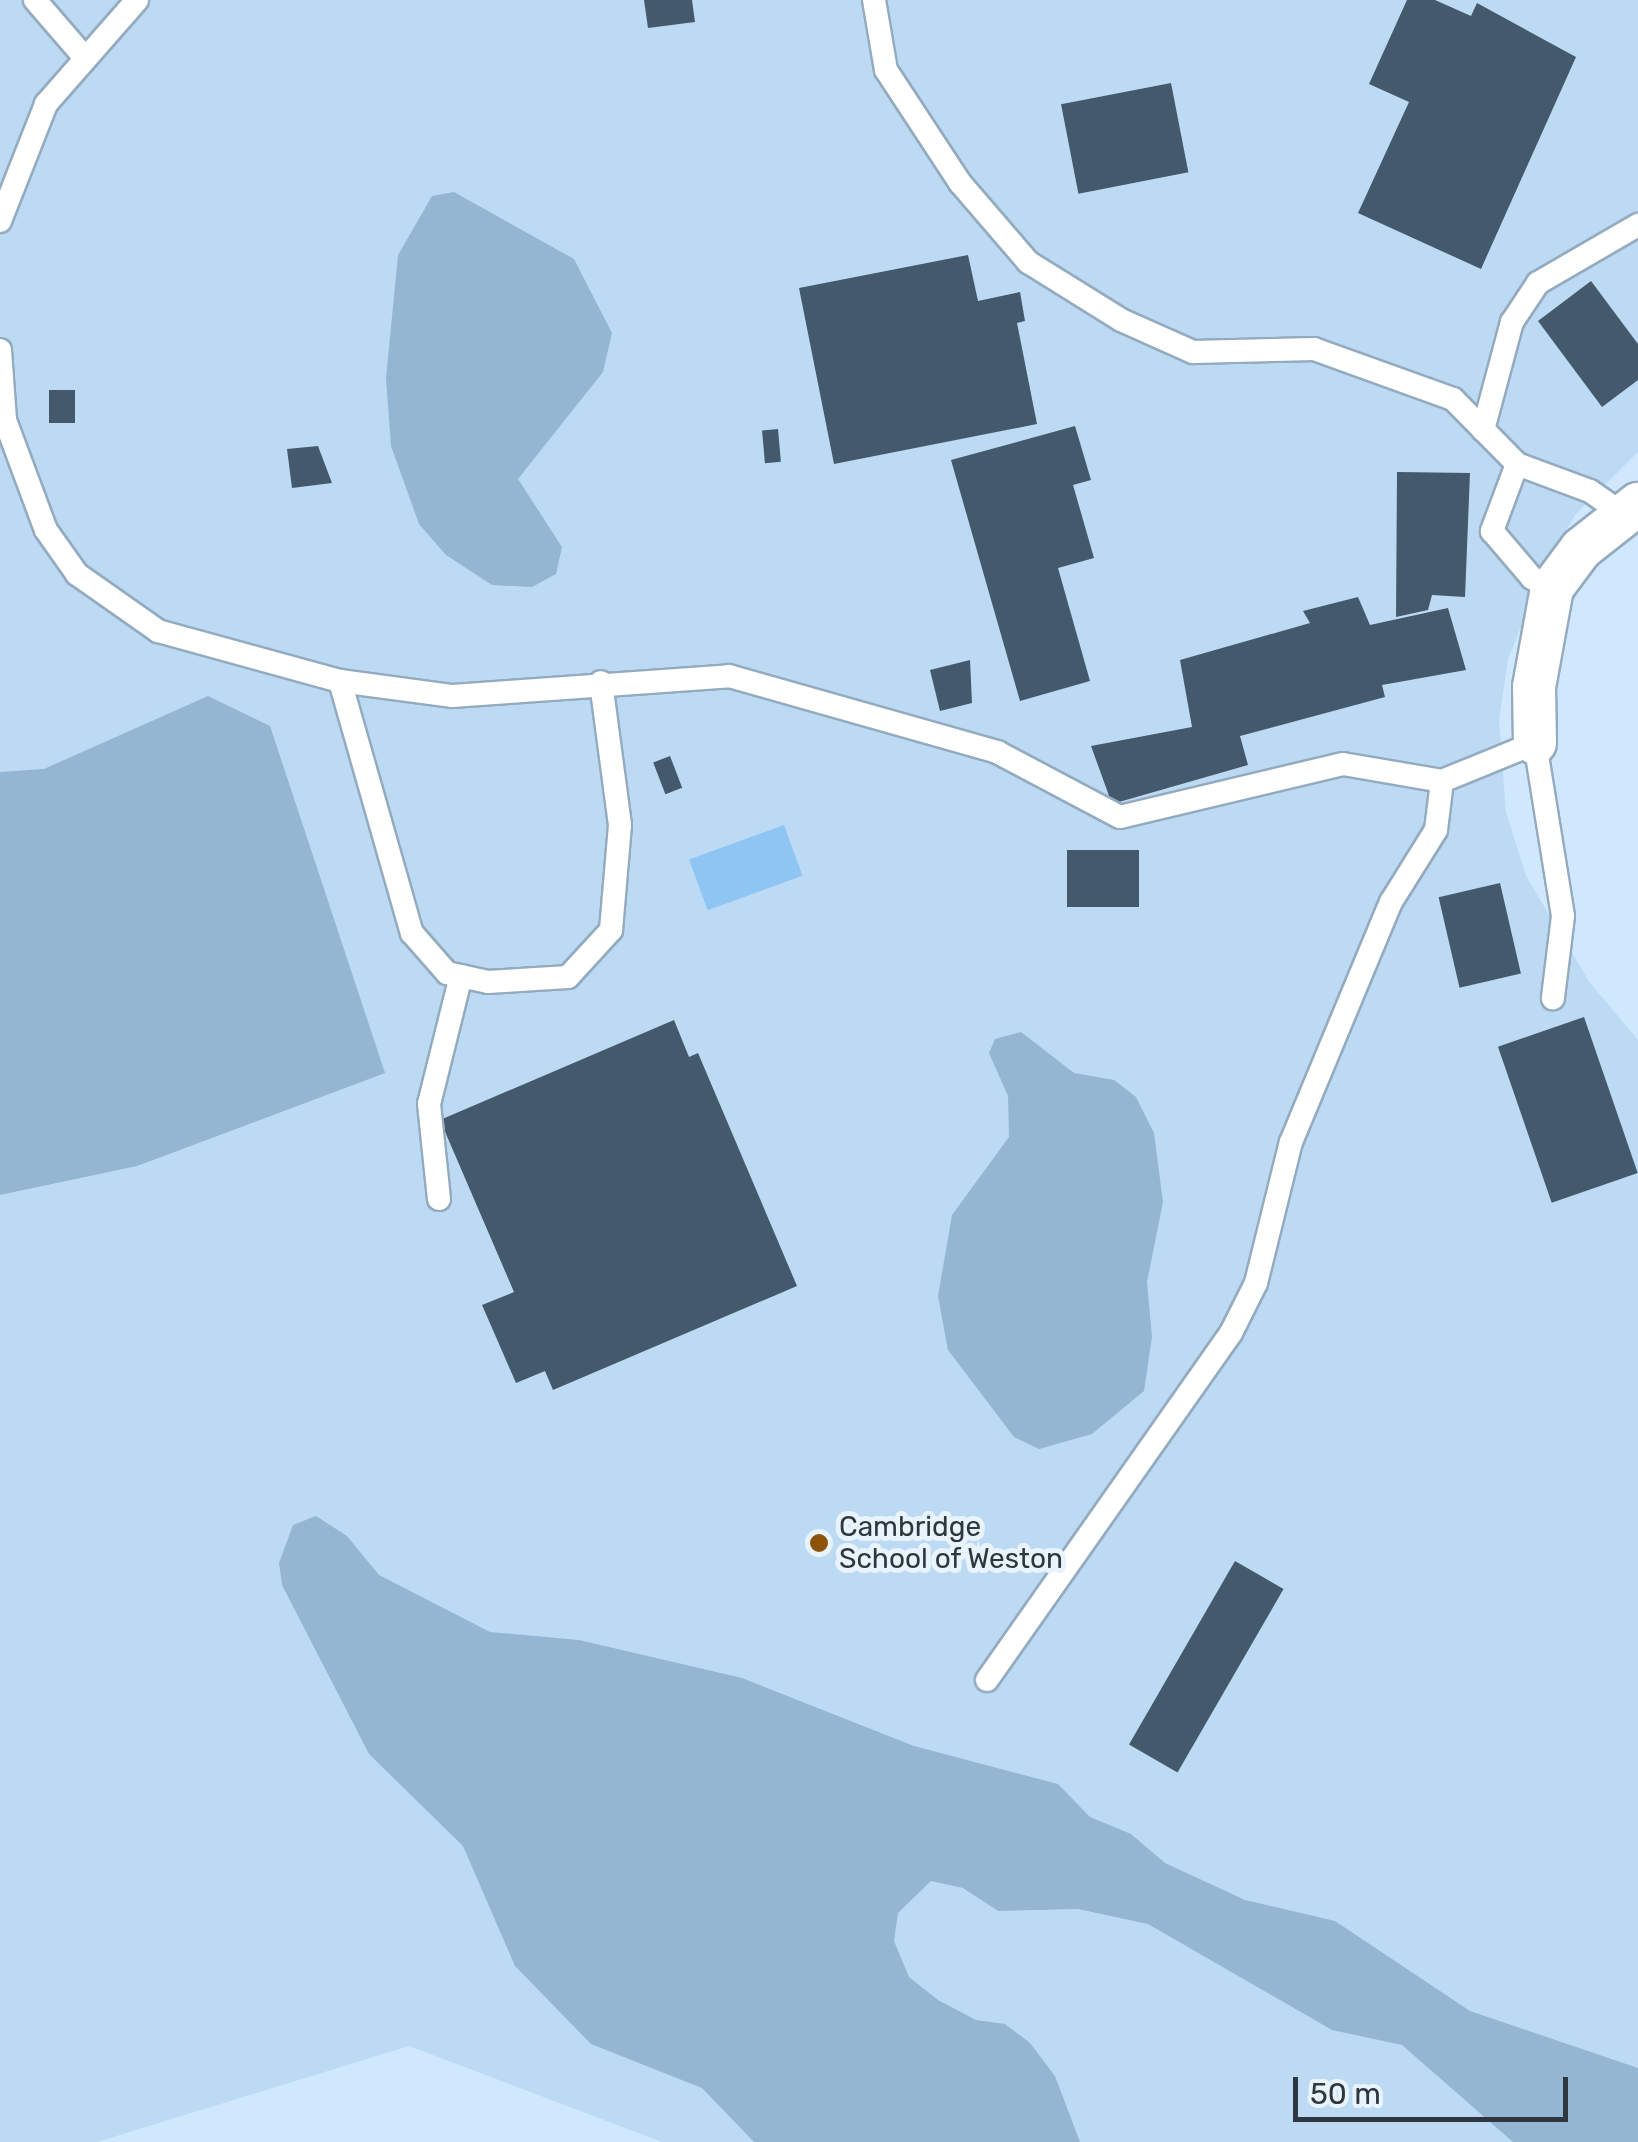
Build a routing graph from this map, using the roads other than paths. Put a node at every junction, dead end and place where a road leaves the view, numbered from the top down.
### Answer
1 (35, 0) edge
2 (137, 0) edge
3 (874, 0) edge
4 (85, 58) junction
5 (0, 221) edge
6 (1638, 225) edge
7 (0, 350) edge
8 (1483, 430) junction
9 (1517, 464) junction
10 (1630, 509) edge
11 (1552, 588) junction
12 (340, 681) junction
13 (601, 682) junction
14 (1535, 743) junction
15 (1442, 782) junction
16 (461, 976) junction
17 (1553, 998) dead end
18 (439, 1199) dead end
19 (988, 1680) dead end

1 - 4 lane
2 - 4 lane
3 - 8 lane
4 - 5 lane
6 - 8 lane
7 - 12 lane
8 - 9 lane
9 - 10 lane
9 - 11 lane
10 - 11 street
11 - 14 street
12 - 13 lane
12 - 16 lane
13 - 15 lane
13 - 16 lane
14 - 15 lane
14 - 17 lane
15 - 19 lane
16 - 18 lane

